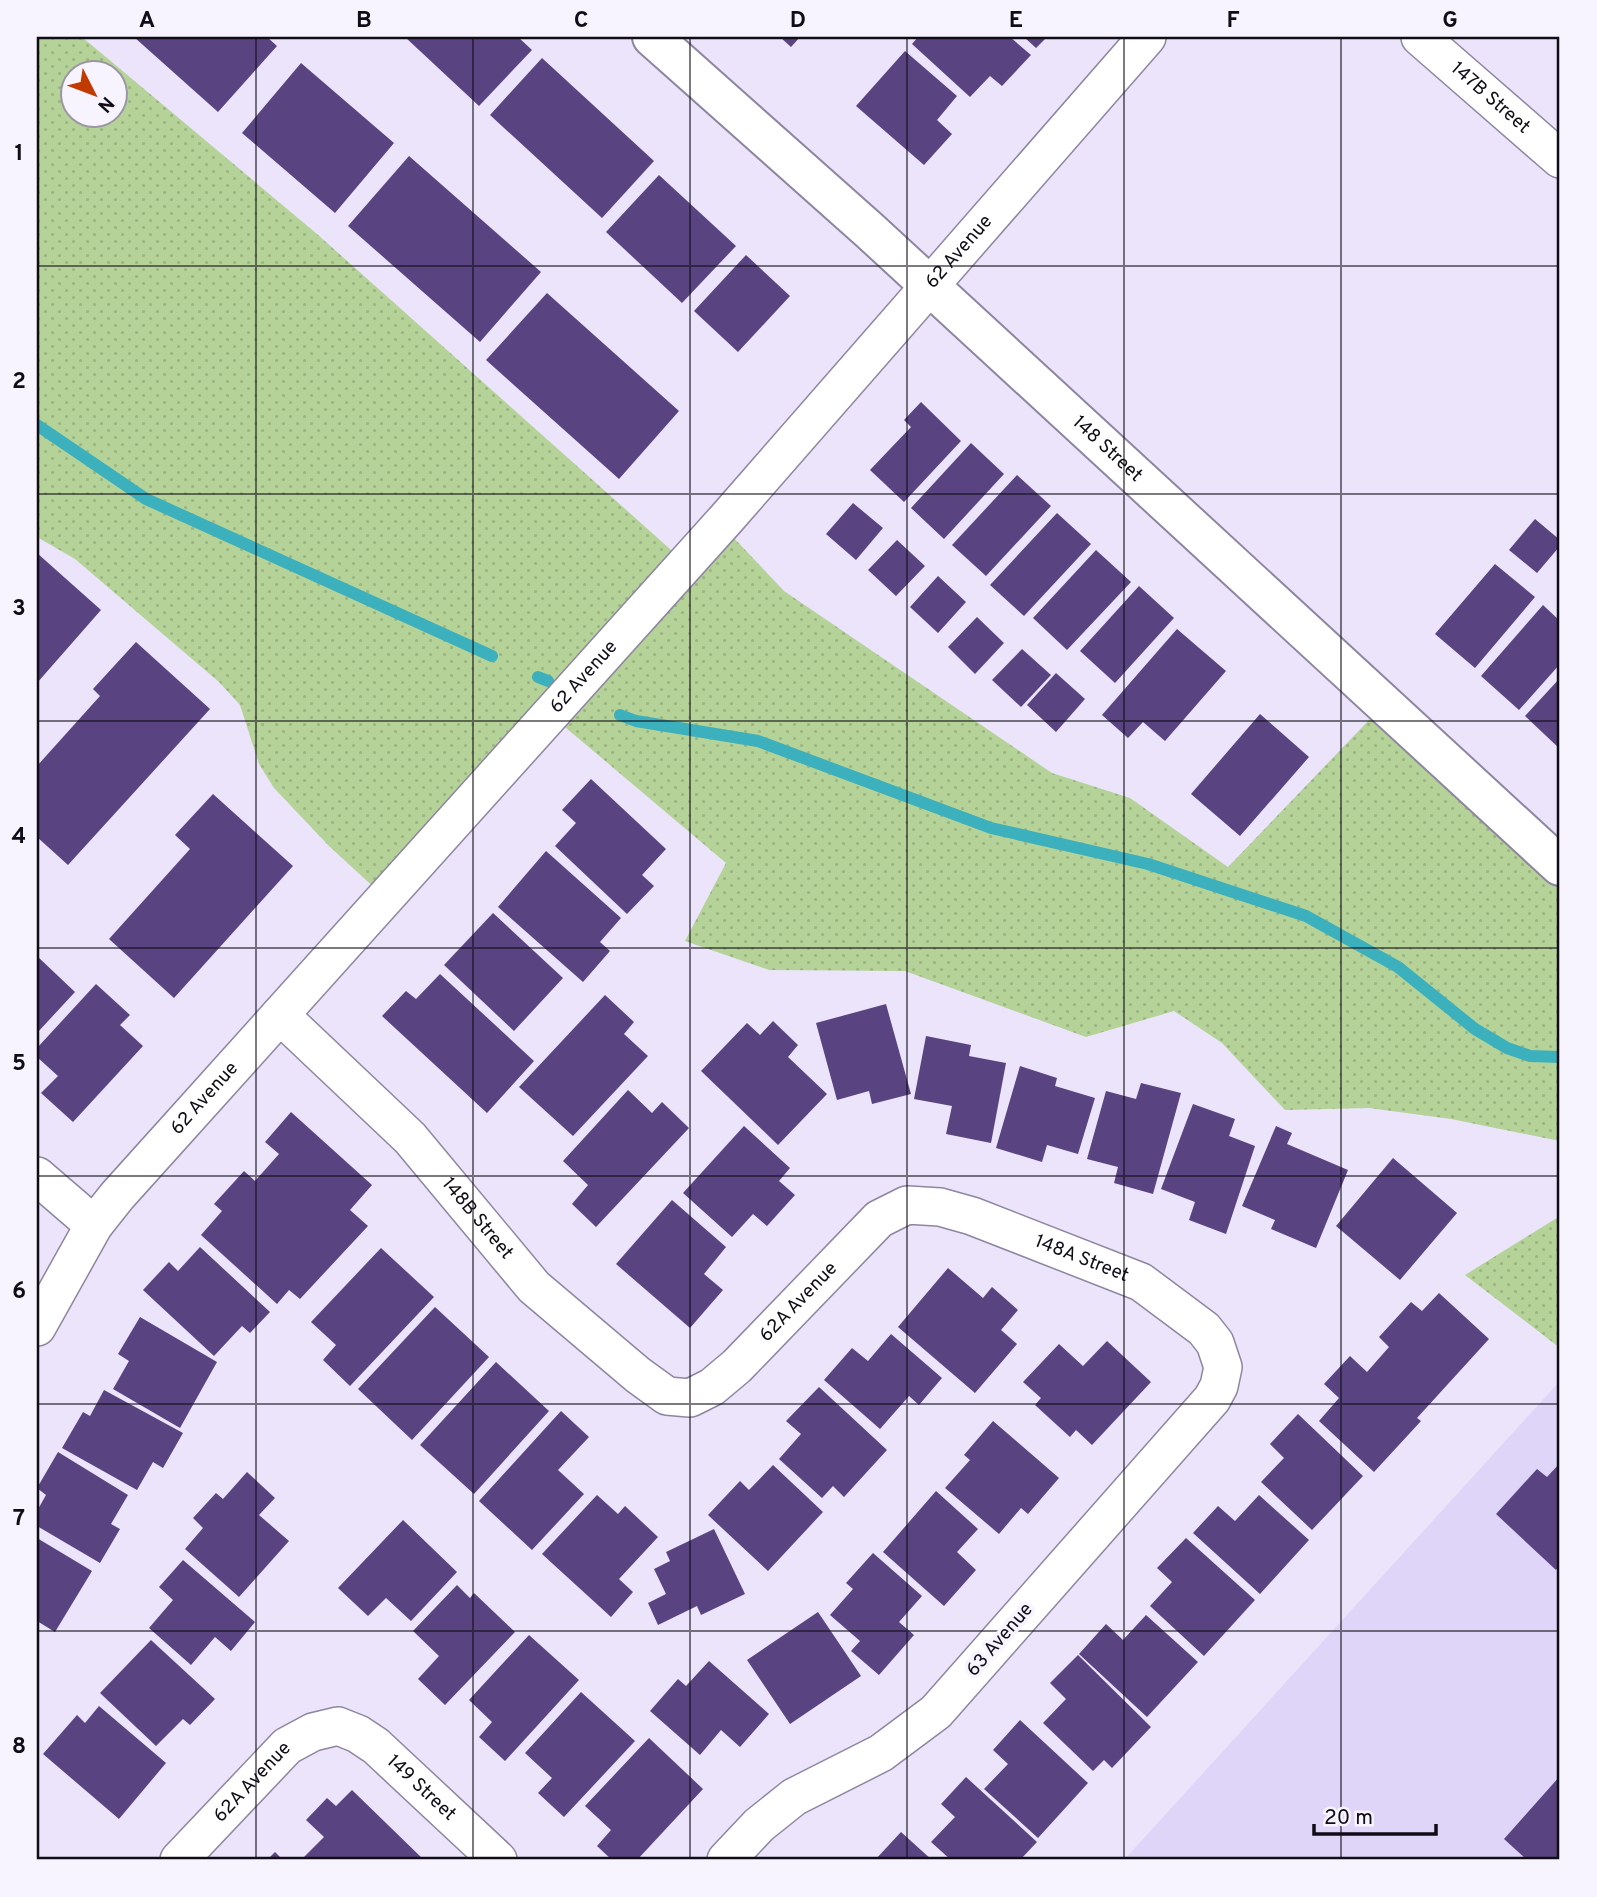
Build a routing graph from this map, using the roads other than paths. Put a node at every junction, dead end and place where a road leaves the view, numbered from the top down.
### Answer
1 (652, 37) edge
2 (1147, 37) edge
3 (1420, 37) edge
4 (1560, 159) edge
5 (929, 286) junction
6 (1560, 864) edge
7 (279, 1015) junction
8 (37, 1175) edge
9 (906, 1205) joint
10 (94, 1225) junction
11 (37, 1327) edge
12 (1223, 1367) joint
13 (690, 1398) joint
14 (338, 1726) joint
15 (179, 1860) edge
16 (498, 1860) edge
17 (726, 1860) edge

1 - 5 main road, 148 Street
2 - 5 street, 62 Avenue
3 - 4 street, 147B Street
5 - 6 main road, 148 Street
5 - 7 street, 62 Avenue
7 - 10 street, 62 Avenue
7 - 13 street, 148B Street
8 - 10 street
9 - 12 street, 148A Street
9 - 13 street, 62A Avenue
10 - 11 street, 62 Avenue
12 - 17 street, 63 Avenue
14 - 15 street, 62A Avenue
14 - 16 street, 149 Street

